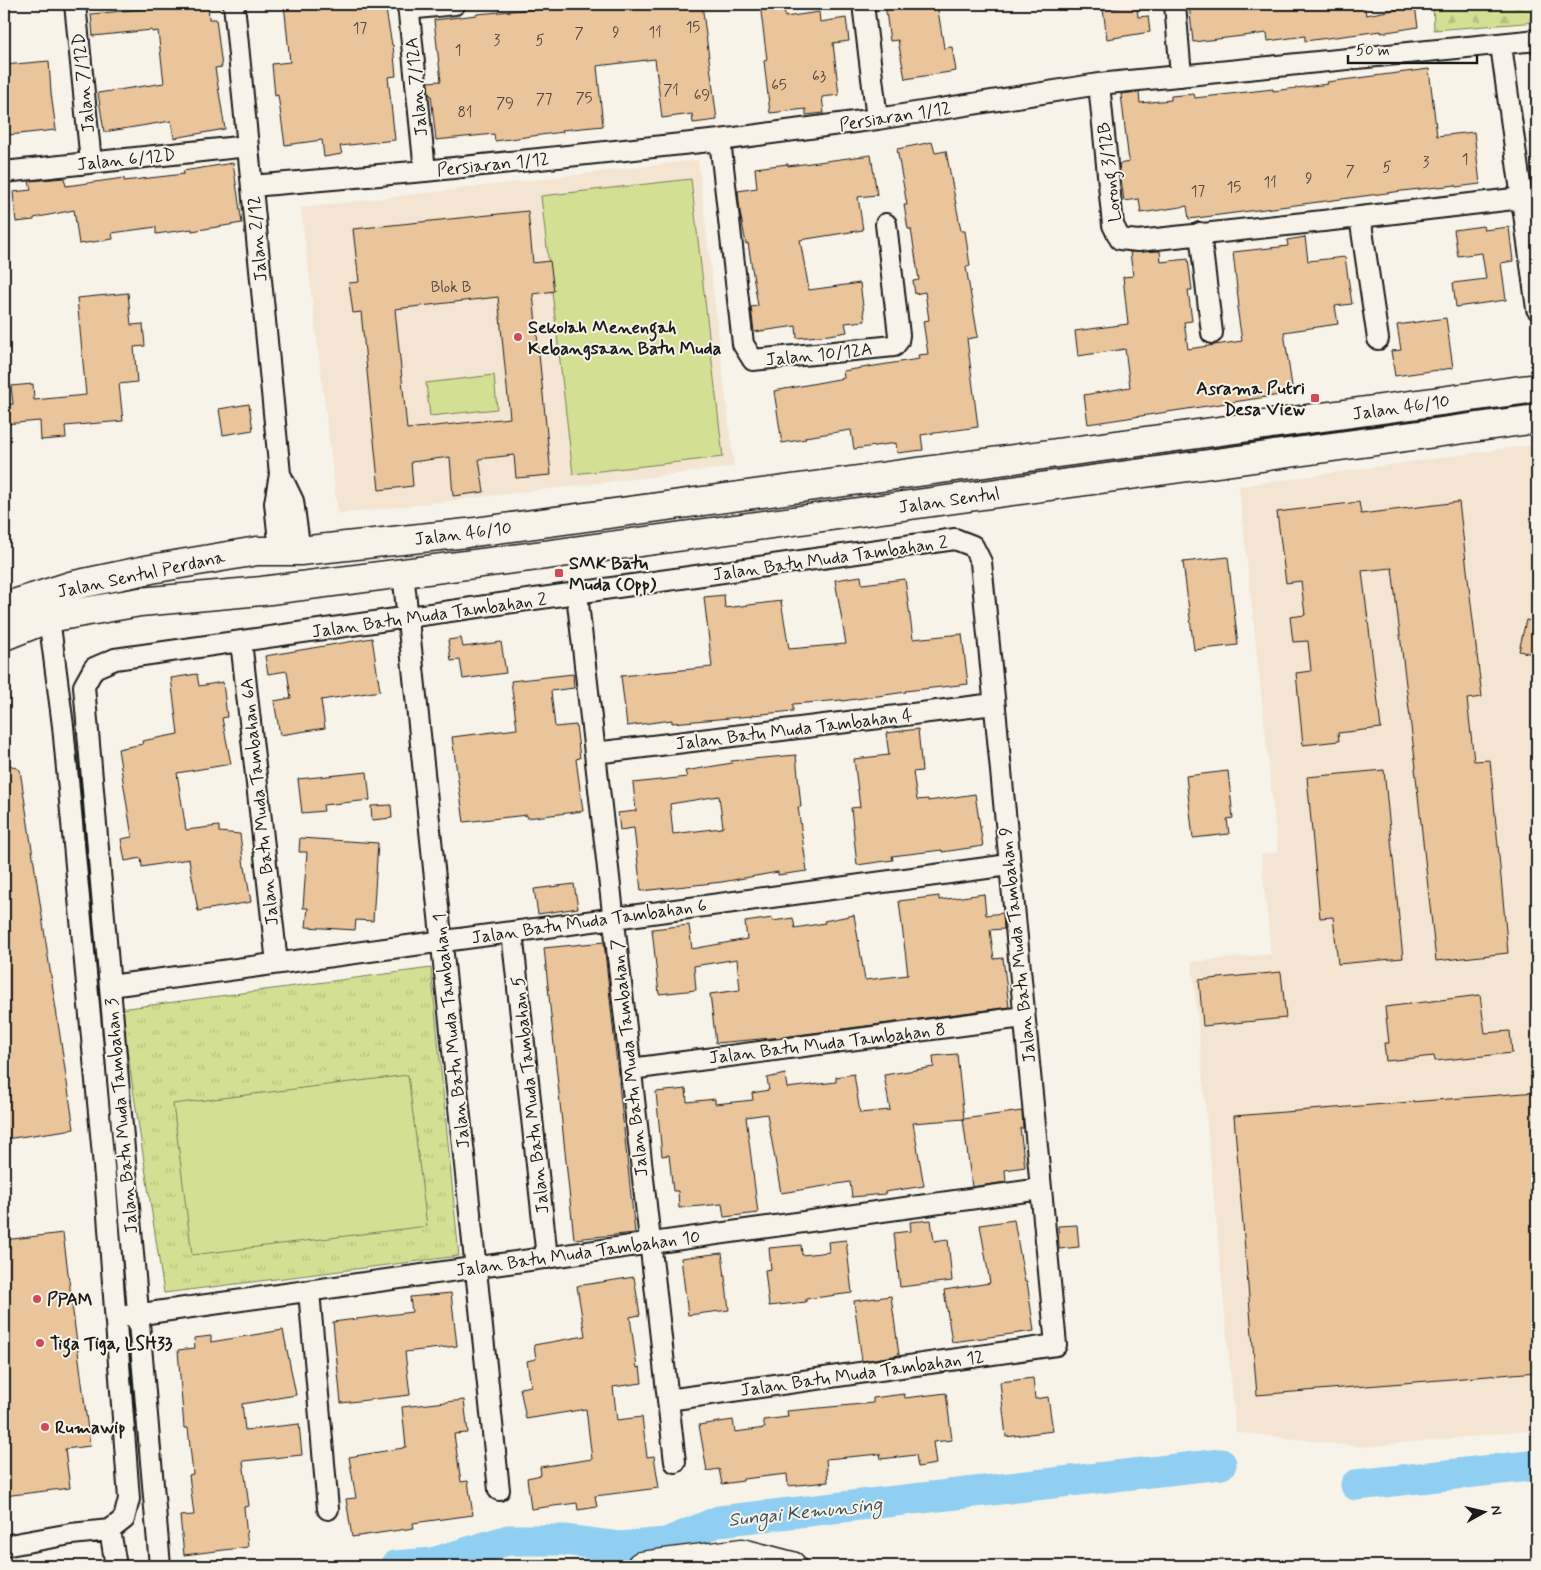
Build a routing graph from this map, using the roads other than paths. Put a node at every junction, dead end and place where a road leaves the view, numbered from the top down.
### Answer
1 (75, 4) edge
2 (234, 4) edge
3 (455, 4) edge
4 (863, 4) edge
5 (1175, 4) edge
6 (408, 6) edge
7 (1537, 40) edge
8 (1501, 44) junction
9 (1181, 76) junction
10 (1099, 84) junction
11 (878, 119) junction
12 (720, 140) junction
13 (248, 146) junction
14 (92, 162) junction
15 (425, 171) junction
16 (4, 172) edge
17 (252, 186) junction
18 (1522, 198) junction
19 (1360, 217) junction
20 (886, 224) dead end
21 (1200, 233) junction
22 (1537, 310) edge
23 (1212, 333) dead end
24 (1378, 339) dead end
25 (1537, 388) edge
26 (1537, 419) edge
27 (1264, 426) joint
28 (1352, 444) joint
29 (626, 512) joint
30 (446, 536) junction
31 (357, 545) junction
32 (973, 546) joint
33 (545, 555) joint
34 (290, 556) junction
35 (403, 572) junction
36 (322, 583) junction
37 (262, 591) junction
38 (577, 594) junction
39 (4, 607) edge
40 (49, 618) junction
41 (408, 618) junction
42 (4, 636) edge
43 (241, 641) junction
44 (94, 668) joint
45 (994, 704) junction
46 (595, 753) junction
47 (1009, 865) junction
48 (614, 918) junction
49 (512, 932) junction
50 (442, 941) junction
51 (277, 963) junction
52 (110, 986) junction
53 (1024, 1017) junction
54 (631, 1069) junction
55 (1041, 1189) junction
56 (650, 1243) junction
57 (547, 1258) junction
58 (476, 1268) junction
59 (309, 1291) junction
60 (138, 1314) junction
61 (116, 1318) junction
62 (1056, 1345) joint
63 (668, 1400) junction
64 (675, 1462) dead end
65 (499, 1490) dead end
66 (328, 1509) dead end
67 (4, 1546) edge
68 (113, 1548) edge
69 (160, 1566) edge
70 (641, 1566) edge
71 (792, 1566) edge

1 - 14 street, Jalan 7/12D
2 - 13 street, Jalan 2/12
3 - 6 street
4 - 11 street
5 - 9 street
6 - 15 street, Jalan 7/12A
7 - 8 street, Persiaran 1/12
8 - 9 street, Persiaran 1/12
8 - 18 street
9 - 10 street, Persiaran 1/12
10 - 11 street, Persiaran 1/12
10 - 21 street, Lorong 3/12B
11 - 12 street, Persiaran 1/12
12 - 15 street, Persiaran 1/12
12 - 20 street, Jalan 10/12A
13 - 14 street, Jalan 6/12D
13 - 17 street, Jalan 2/12
14 - 16 street, Jalan 6/12D
15 - 17 street, Persiaran 1/12
17 - 34 street, Jalan 2/12
18 - 19 street, Lorong 3/12B
18 - 22 street
19 - 21 street, Lorong 3/12B
19 - 24 street
21 - 23 street
25 - 27 main road, Jalan 46/10
26 - 28 main road, Jalan 46/10
27 - 29 main road, Jalan Sentul
28 - 33 main road, Jalan Sentul
29 - 30 main road, Jalan 46/10
30 - 31 main road, Jalan 46/10
30 - 35 main road
31 - 34 main road, Jalan 46/10
31 - 35 main road
32 - 38 street, Jalan Batu Muda Tambahan 2
32 - 45 street, Jalan Batu Muda Tambahan 9
33 - 35 main road, Jalan 46/10
34 - 36 main road
34 - 37 main road
34 - 39 main road, Jalan Sentul Perdana
35 - 36 main road, Jalan 46/10
35 - 41 street, Jalan Batu Muda Tambahan 1
36 - 37 main road
37 - 40 main road, Jalan Sentul Perdana
38 - 41 street, Jalan Batu Muda Tambahan 2
38 - 46 street, Jalan Batu Muda Tambahan 7
40 - 42 main road, Jalan Sentul Perdana
40 - 61 street
41 - 43 street, Jalan Batu Muda Tambahan 2
41 - 50 street, Jalan Batu Muda Tambahan 1
43 - 44 street, Jalan Batu Muda Tambahan 2
43 - 51 street, Jalan Batu Muda Tambahan 6A
44 - 52 street, Jalan Batu Muda Tambahan 3
45 - 46 street, Jalan Batu Muda Tambahan 4
45 - 47 street, Jalan Batu Muda Tambahan 9
46 - 48 street, Jalan Batu Muda Tambahan 7
47 - 48 street, Jalan Batu Muda Tambahan 6
47 - 53 street, Jalan Batu Muda Tambahan 9
48 - 49 street, Jalan Batu Muda Tambahan 6
48 - 54 street, Jalan Batu Muda Tambahan 7
49 - 50 street, Jalan Batu Muda Tambahan 6
49 - 57 street, Jalan Batu Muda Tambahan 5
50 - 51 street, Jalan Batu Muda Tambahan 6
50 - 58 street, Jalan Batu Muda Tambahan 1
51 - 52 street, Jalan Batu Muda Tambahan 6
52 - 60 street, Jalan Batu Muda Tambahan 3
53 - 54 street, Jalan Batu Muda Tambahan 8
53 - 55 street, Jalan Batu Muda Tambahan 9
54 - 56 street, Jalan Batu Muda Tambahan 7
55 - 56 street, Jalan Batu Muda Tambahan 10
55 - 62 street, Jalan Batu Muda Tambahan 9
56 - 57 street, Jalan Batu Muda Tambahan 10
56 - 63 street, Jalan Batu Muda Tambahan 7
57 - 58 street, Jalan Batu Muda Tambahan 10
58 - 59 street, Jalan Batu Muda Tambahan 10
58 - 65 street, Jalan Batu Muda Tambahan 1
59 - 60 street, Jalan Batu Muda Tambahan 10
59 - 66 street
60 - 61 street, Jalan Batu Muda Tambahan 10
60 - 69 street, Jalan Batu Muda Tambahan 3
61 - 68 street
62 - 63 street, Jalan Batu Muda Tambahan 12
63 - 64 street, Jalan Batu Muda Tambahan 7
67 - 68 street
70 - 71 main road

